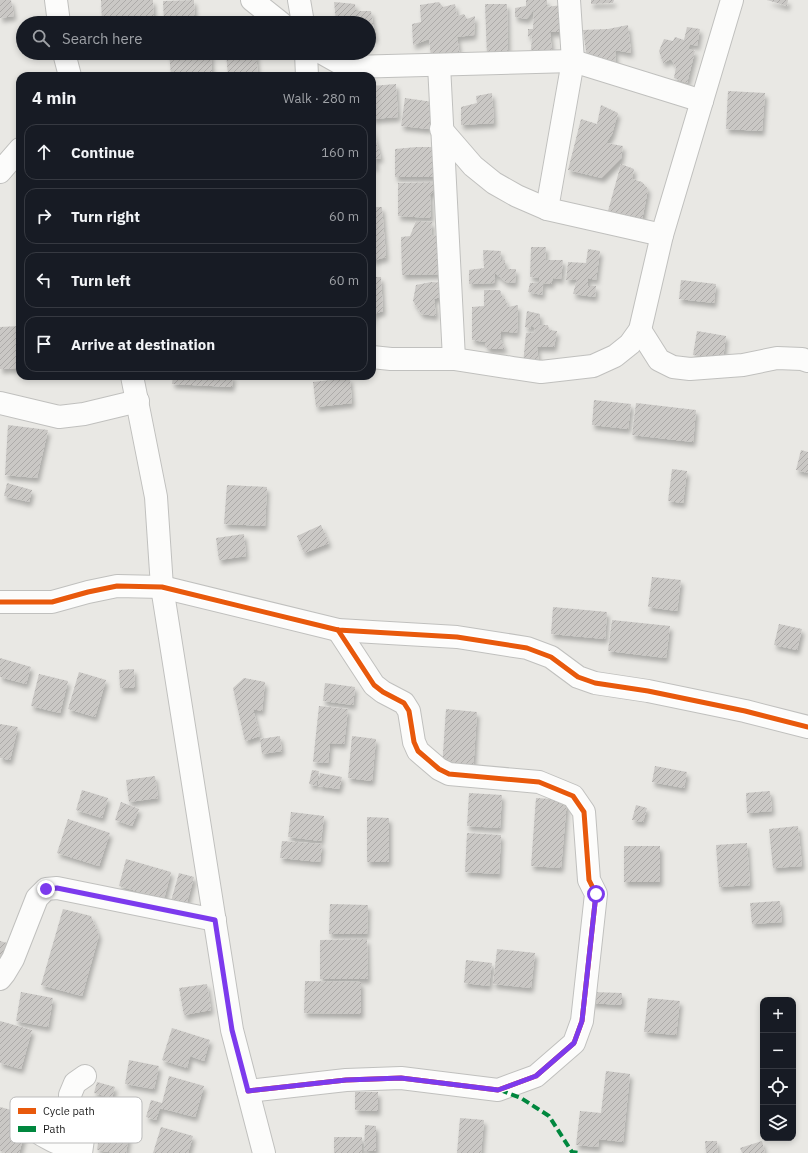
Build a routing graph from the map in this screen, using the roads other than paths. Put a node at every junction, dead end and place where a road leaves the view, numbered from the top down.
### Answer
1 (56, 0) edge
2 (252, 0) edge
3 (299, 0) edge
4 (569, 0) edge
5 (732, 0) edge
6 (59, 16) edge
7 (272, 16) edge
8 (302, 16) edge
9 (66, 60) edge
10 (306, 60) edge
11 (334, 60) edge
12 (574, 61) junction
13 (438, 65) junction
14 (69, 72) edge
15 (307, 72) edge
16 (702, 101) junction
17 (441, 129) junction
18 (16, 154) edge
19 (0, 172) edge
20 (547, 209) junction
21 (662, 235) junction
22 (640, 330) junction
23 (376, 357) edge
24 (454, 359) junction
25 (808, 361) edge
26 (133, 380) edge
27 (138, 401) junction
28 (0, 403) edge
29 (162, 587) junction
30 (0, 602) edge
31 (338, 630) junction
32 (808, 727) edge
33 (215, 920) junction
34 (0, 979) edge
35 (85, 1076) dead end
36 (248, 1091) junction
37 (70, 1097) edge
38 (57, 1143) edge
39 (81, 1143) edge
40 (75, 1152) edge
41 (264, 1153) edge

1 - 6 street
2 - 7 street
3 - 8 street
4 - 12 street
5 - 16 street
9 - 14 street
10 - 15 street
11 - 13 street
12 - 13 street
12 - 16 street
12 - 20 street
13 - 17 street
16 - 21 street
17 - 20 street
17 - 24 street
18 - 19 street
20 - 21 street
21 - 22 street
22 - 24 street
22 - 25 street
23 - 24 street
26 - 27 street
27 - 28 street
27 - 29 street
29 - 30 street
29 - 31 street
29 - 33 street
31 - 32 street
31 - 36 street
33 - 34 street
33 - 36 street
35 - 37 street
36 - 41 street
38 - 40 street
39 - 40 street

